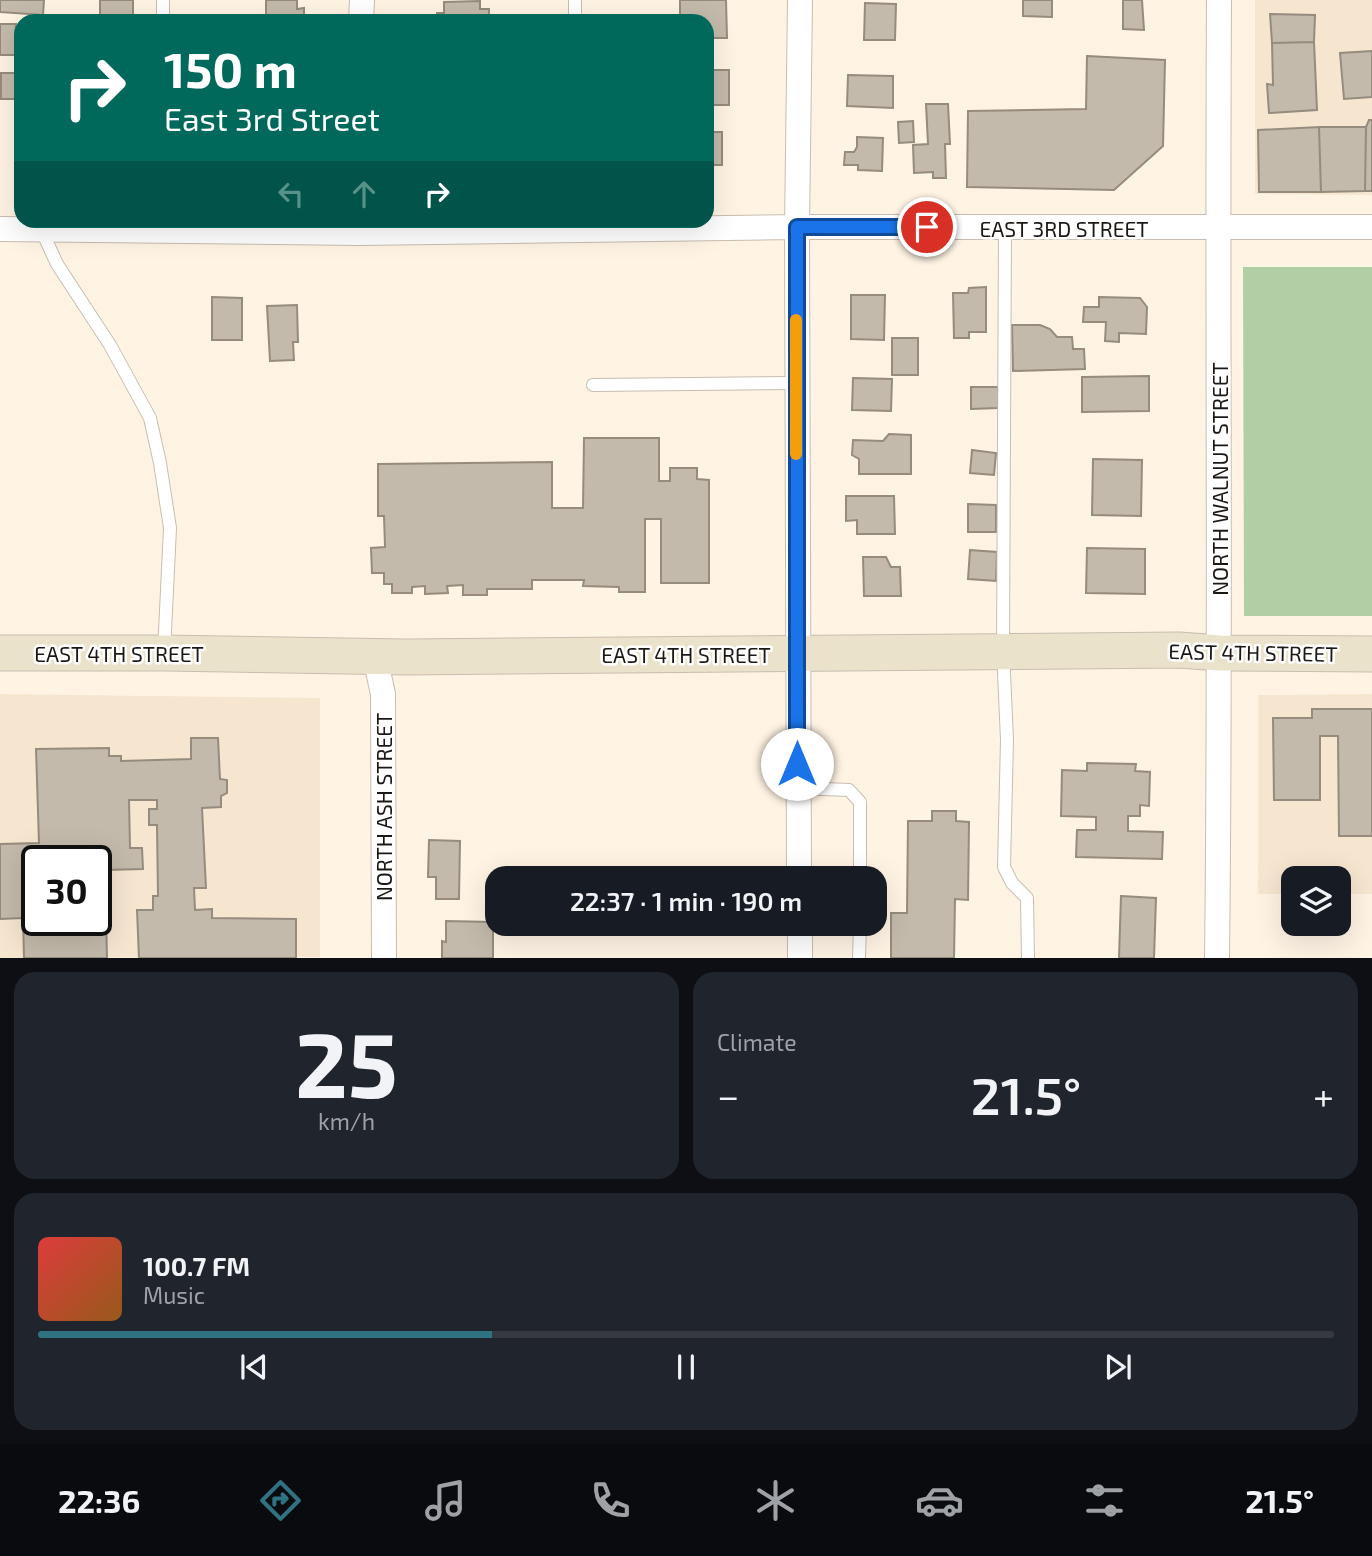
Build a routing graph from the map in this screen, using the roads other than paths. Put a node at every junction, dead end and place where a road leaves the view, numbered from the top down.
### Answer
1 (800, 0) edge
2 (1219, 0) edge
3 (714, 226) edge
4 (1372, 226) edge
5 (797, 227) junction
6 (1005, 227) junction
7 (83, 228) edge
8 (1217, 228) junction
9 (0, 229) edge
10 (41, 229) junction
11 (796, 383) junction
12 (593, 385) dead end
13 (1003, 651) junction
14 (0, 653) edge
15 (164, 653) junction
16 (1220, 653) junction
17 (797, 654) junction
18 (1372, 654) edge
19 (375, 657) junction
20 (797, 788) junction
21 (799, 866) edge
22 (860, 866) edge
23 (800, 936) edge
24 (860, 936) edge
25 (384, 957) edge
26 (800, 957) edge
27 (859, 957) edge
28 (1028, 957) edge
29 (1217, 957) edge

1 - 5 street
2 - 8 street, NORTH WALNUT STREET
3 - 5 street, EAST 3RD STREET
4 - 8 street, EAST 3RD STREET
5 - 6 street, EAST 3RD STREET
5 - 11 street
6 - 8 street, EAST 3RD STREET
6 - 13 lane
7 - 10 street, EAST 3RD STREET
8 - 16 street, NORTH WALNUT STREET
9 - 10 street, EAST 3RD STREET
10 - 15 lane
11 - 12 lane
11 - 17 street
13 - 16 street, EAST 4TH STREET
13 - 17 street, EAST 4TH STREET
13 - 28 lane
14 - 15 street, EAST 4TH STREET
15 - 19 street, EAST 4TH STREET
16 - 18 street, EAST 4TH STREET
16 - 29 street, NORTH WALNUT STREET
17 - 19 street, EAST 4TH STREET
17 - 20 street
19 - 25 street, NORTH ASH STREET
20 - 21 street
20 - 22 lane
23 - 26 street
24 - 27 lane

